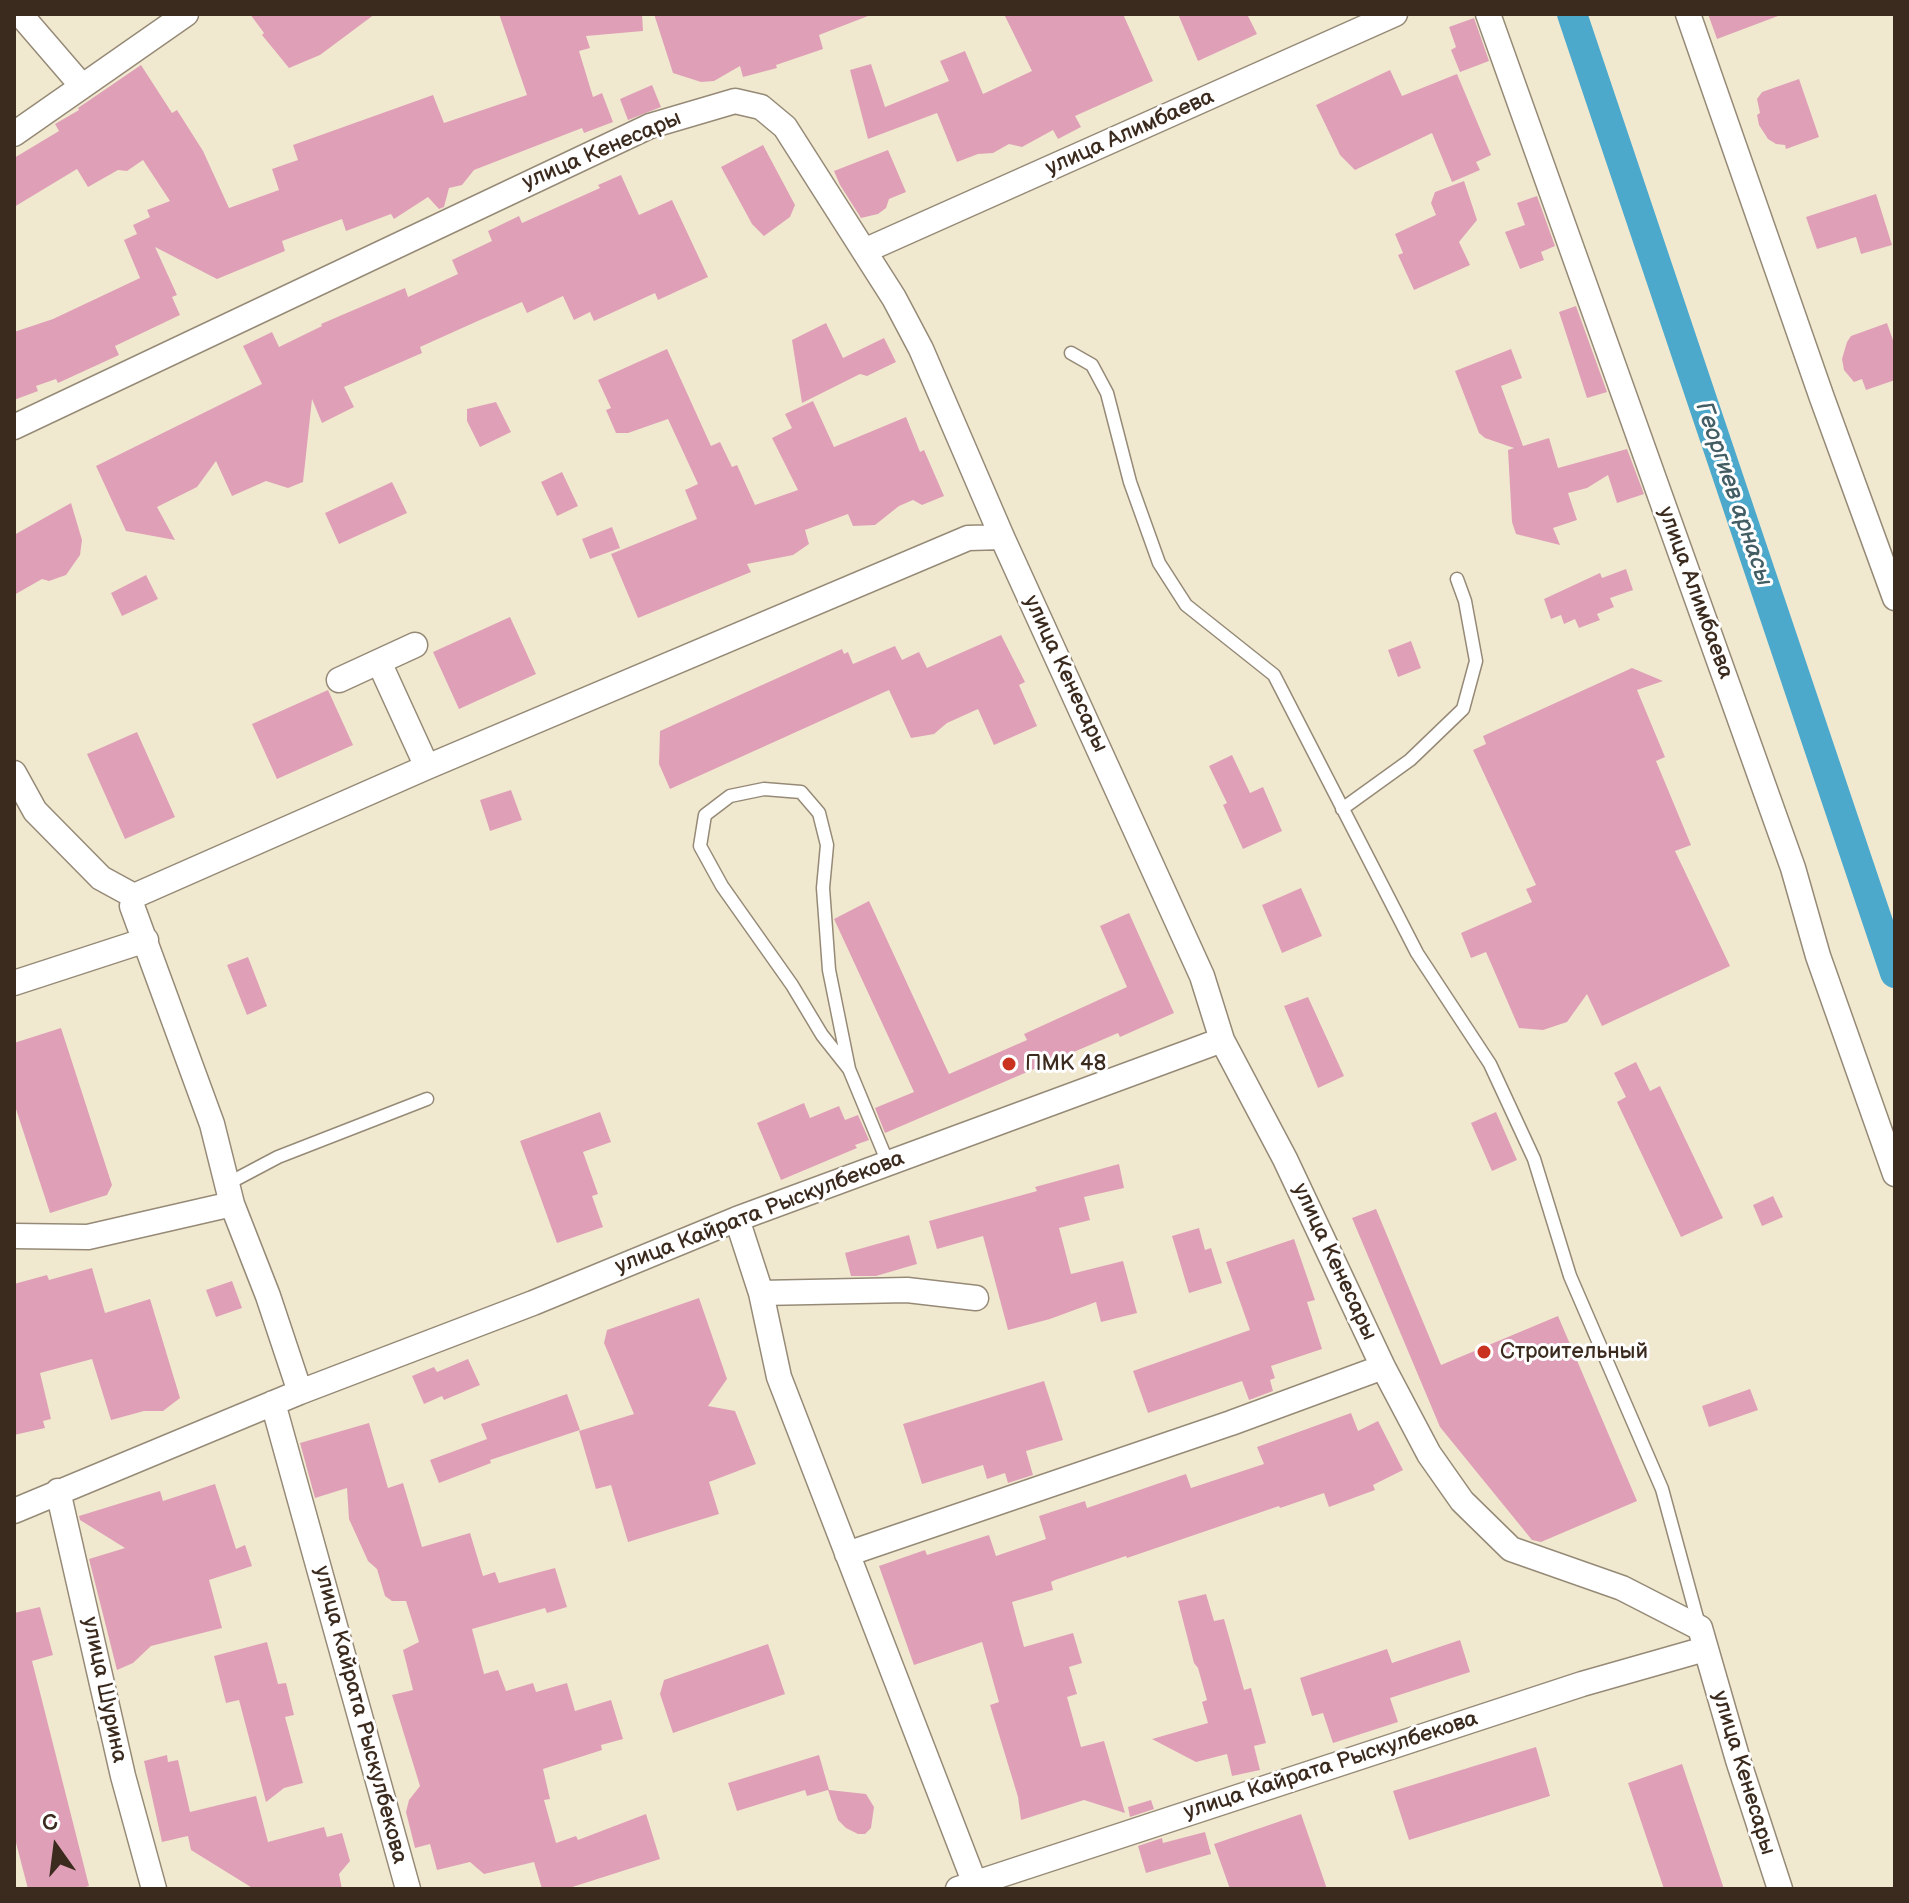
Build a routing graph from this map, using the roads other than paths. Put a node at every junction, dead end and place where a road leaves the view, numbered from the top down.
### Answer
1 (20, 14) edge
2 (186, 14) edge
3 (1395, 14) edge
4 (1488, 14) edge
5 (1688, 14) edge
6 (82, 86) junction
7 (14, 134) edge
8 (864, 251) junction
9 (1071, 353) dead end
10 (14, 427) edge
11 (1002, 537) junction
12 (1457, 579) dead end
13 (1895, 598) edge
14 (415, 645) dead end
15 (379, 662) junction
16 (339, 680) dead end
17 (427, 767) junction
18 (14, 773) edge
19 (1342, 809) junction
20 (134, 896) junction
21 (146, 940) junction
22 (14, 983) edge
23 (1222, 1040) junction
24 (849, 1069) junction
25 (427, 1099) dead end
26 (888, 1163) junction
27 (1895, 1174) edge
28 (230, 1194) junction
29 (737, 1219) junction
30 (14, 1236) edge
31 (761, 1293) junction
32 (976, 1298) dead end
33 (1383, 1367) junction
34 (300, 1392) junction
35 (273, 1403) junction
36 (58, 1491) junction
37 (14, 1511) edge
38 (847, 1554) junction
39 (1702, 1639) junction
40 (969, 1887) edge
41 (154, 1889) edge
42 (408, 1889) edge
43 (1780, 1889) edge

1 - 6 street
2 - 6 street
3 - 8 street, улица Алимбаева
4 - 27 street, улица Алимбаева
5 - 13 street
6 - 7 street
8 - 10 street, улица Кенесары
8 - 11 street, улица Кенесары
9 - 19 lane
11 - 17 street
11 - 23 street, улица Кенесары
12 - 19 lane
14 - 15 street
15 - 16 street
15 - 17 street
17 - 20 street
18 - 20 street
19 - 39 lane
20 - 21 street
21 - 22 street
21 - 28 street
23 - 26 street, улица Кайрата Рыскулбекова
23 - 33 street, улица Кенесары
24 - 24 lane
24 - 26 lane
25 - 28 lane
26 - 29 street, улица Кайрата Рыскулбекова
28 - 30 street
28 - 34 street
29 - 31 street
29 - 34 street, улица Кайрата Рыскулбекова
31 - 32 street
31 - 38 street
33 - 38 street
33 - 39 street, улица Кенесары
34 - 35 street, улица Кайрата Рыскулбекова
35 - 36 street, улица Кайрата Рыскулбекова
35 - 42 street, улица Кайрата Рыскулбекова
36 - 37 street, улица Кайрата Рыскулбекова
36 - 41 street, улица Шурина
38 - 40 street
39 - 40 street, улица Кайрата Рыскулбекова
39 - 43 street, улица Кенесары

